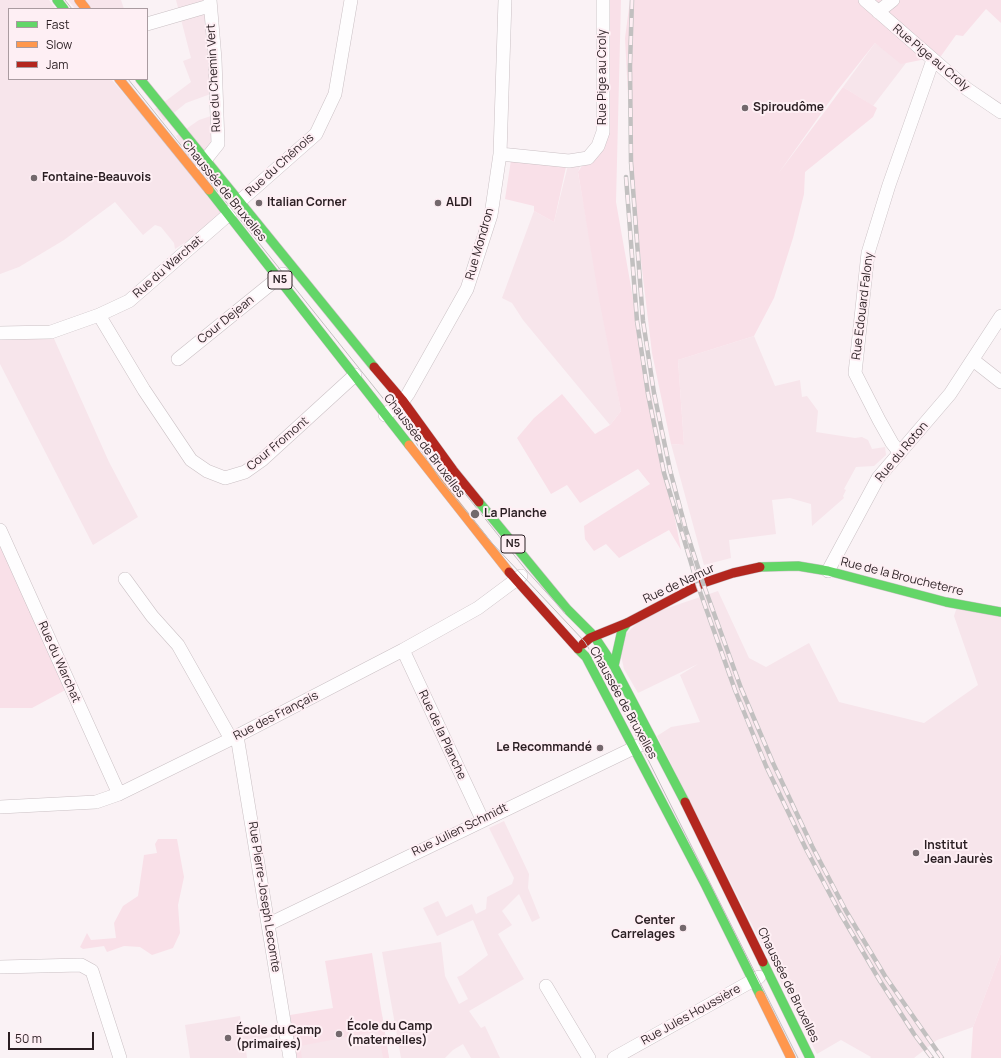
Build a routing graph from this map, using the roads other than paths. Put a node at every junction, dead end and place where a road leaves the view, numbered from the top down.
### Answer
1 (57, 0) edge
2 (79, 0) edge
3 (351, 0) edge
4 (505, 0) edge
5 (603, 0) edge
6 (865, 0) edge
7 (893, 0) edge
8 (210, 3) edge
9 (63, 8) edge
10 (85, 8) edge
11 (878, 12) junction
12 (148, 24) edge
13 (933, 60) junction
14 (120, 80) edge
15 (141, 80) edge
16 (1001, 112) edge
17 (500, 154) junction
18 (205, 160) junction
19 (195, 172) junction
20 (234, 209) junction
21 (293, 266) junction
22 (278, 277) junction
23 (99, 315) junction
24 (1001, 316) edge
25 (0, 333) edge
26 (178, 359) dead end
27 (973, 360) junction
28 (355, 375) junction
29 (1001, 382) edge
30 (403, 401) junction
31 (385, 415) junction
32 (900, 453) junction
33 (0, 530) edge
34 (798, 566) joint
35 (532, 568) junction
36 (828, 571) junction
37 (125, 579) dead end
38 (515, 580) junction
39 (1001, 612) edge
40 (627, 623) junction
41 (594, 636) junction
42 (579, 648) junction
43 (403, 650) junction
44 (614, 666) junction
45 (234, 738) junction
46 (652, 739) junction
47 (634, 747) junction
48 (119, 794) junction
49 (0, 806) edge
50 (482, 819) junction
51 (269, 924) junction
52 (0, 967) edge
53 (769, 974) junction
54 (753, 980) junction
55 (546, 986) dead end
56 (120, 1058) edge
57 (290, 1058) edge
58 (589, 1058) edge
59 (614, 1058) edge
60 (791, 1058) edge
61 (810, 1058) edge

1 - 9 main road
2 - 10 main road
3 - 20 street, Rue du Chênois
4 - 17 street, Rue Mondron
5 - 17 street, Rue Pige au Croly
6 - 11 street, Rue Pige au Croly
7 - 11 street
8 - 12 street
8 - 18 street, Rue du Chemin Vert
11 - 13 street, Rue Pige au Croly
13 - 16 street, Rue Pige au Croly
13 - 32 street, Rue Edouard Falony
14 - 19 main road, Chaussée de Bruxelles / N5
15 - 18 main road, Chaussée de Bruxelles / N5
17 - 30 street, Rue Mondron
18 - 19 street, Rue du Chemin Vert
18 - 20 main road, Chaussée de Bruxelles / N5
19 - 20 main road, Chaussée de Bruxelles / N5
20 - 21 main road, Chaussée de Bruxelles / N5
20 - 22 main road, Chaussée de Bruxelles / N5
20 - 23 street, Rue du Warchat
21 - 22 street, Cour Dejean
21 - 30 main road, Chaussée de Bruxelles / N5
22 - 26 street, Cour Dejean
22 - 28 main road, Chaussée de Bruxelles / N5
23 - 25 street, Rue du Warchat
23 - 28 street, Cour Fromont
24 - 27 street, Rue du Roton
27 - 29 street
27 - 32 street, Rue du Roton
28 - 31 main road, Chaussée de Bruxelles / N5
30 - 31 street, Rue Mondron
30 - 35 main road, Chaussée de Bruxelles / N5
31 - 38 main road, Chaussée de Bruxelles / N5
32 - 36 street, Rue du Roton
33 - 48 street, Rue du Warchat
34 - 36 main road, Rue de la Broucheterre
34 - 40 main road, Rue de Namur
35 - 38 street, Rue des Français
35 - 41 main road, Chaussée de Bruxelles / N5
36 - 39 main road, Rue de la Broucheterre
37 - 45 street, Rue Pierre-Joseph Lecomte
38 - 42 main road, Chaussée de Bruxelles / N5
38 - 43 street, Rue des Français
40 - 41 main road, Rue de Namur
40 - 44 main road, Chaussée de Bruxelles
41 - 42 main road, Rue de Namur
41 - 44 main road, Chaussée de Bruxelles / N5
42 - 47 main road, Chaussée de Bruxelles / N5
43 - 45 street, Rue des Français
43 - 50 street, Rue de la Planche
44 - 46 main road, Chaussée de Bruxelles / N5
45 - 48 street, Rue des Français
45 - 51 street, Rue Pierre-Joseph Lecomte
46 - 47 street, Rue Julien Schmidt
46 - 53 main road, Chaussée de Bruxelles / N5
47 - 50 street, Rue Julien Schmidt
47 - 54 main road, Chaussée de Bruxelles / N5
48 - 49 street, Rue des Français
50 - 51 street, Rue Julien Schmidt
51 - 57 street, Rue Pierre-Joseph Lecomte
52 - 56 street
53 - 54 street, Rue Jules Houssière
53 - 61 main road, Chaussée de Bruxelles / N5
54 - 59 street, Rue Jules Houssière
54 - 60 main road, Chaussée de Bruxelles / N5
55 - 58 street

